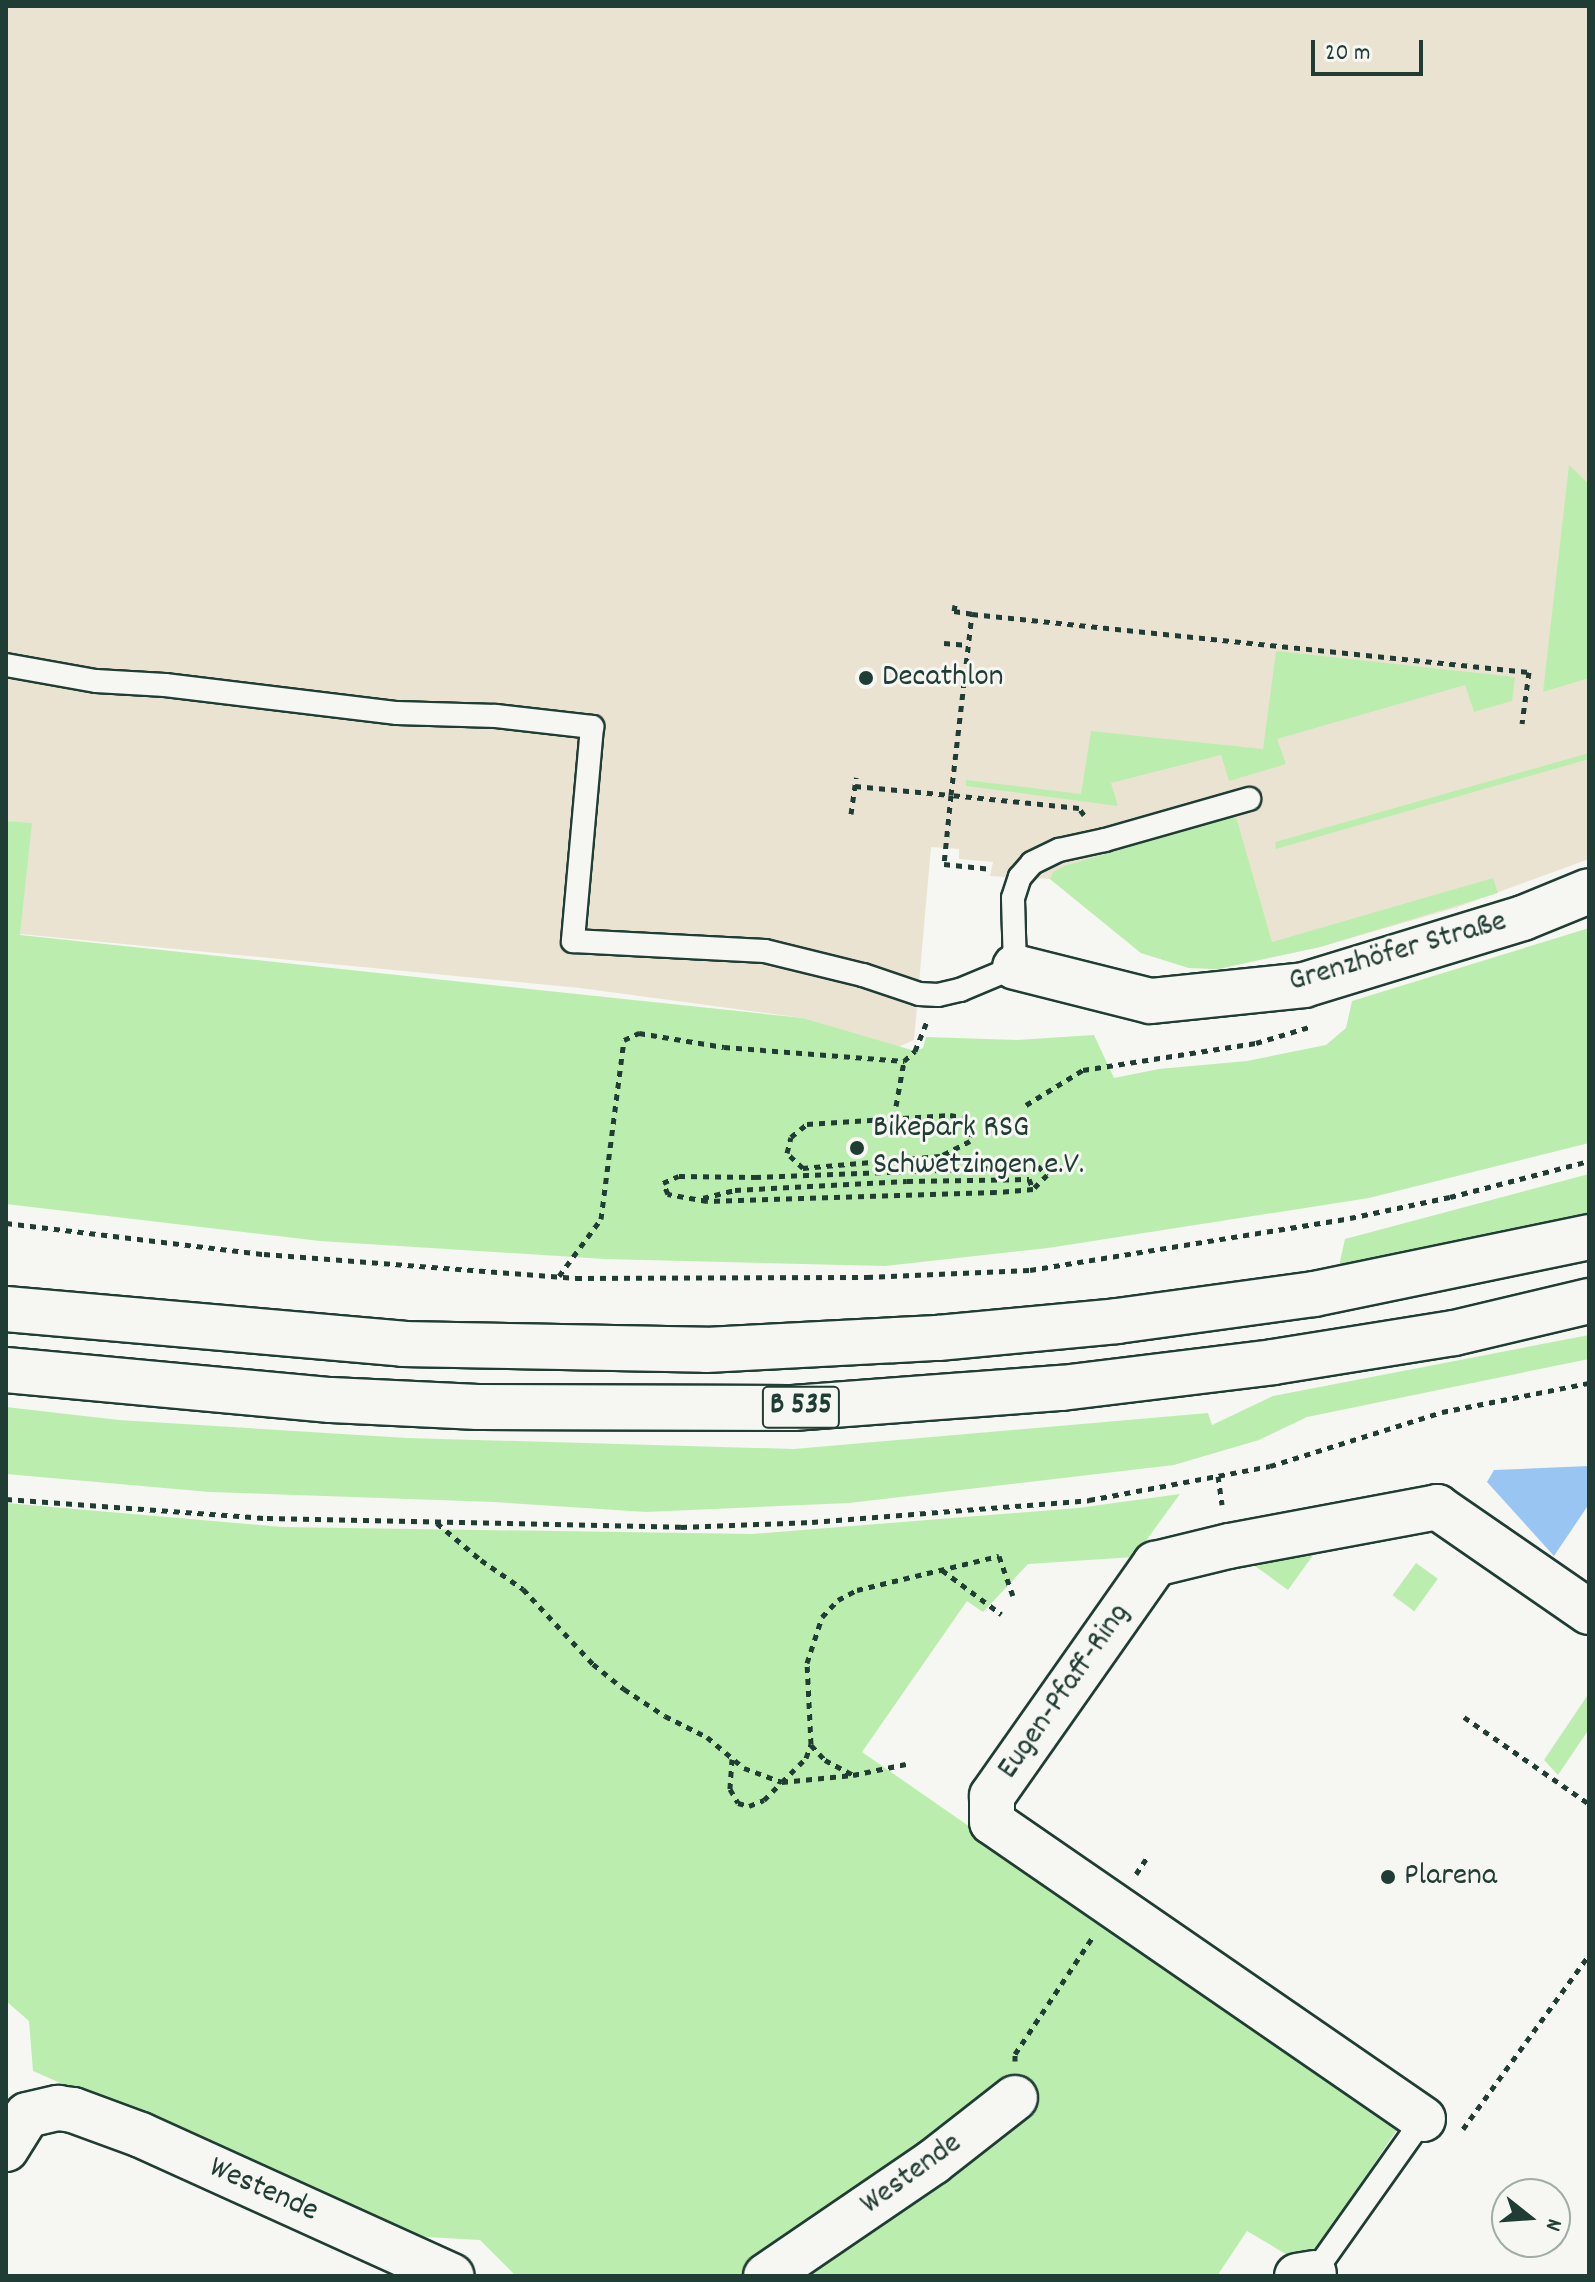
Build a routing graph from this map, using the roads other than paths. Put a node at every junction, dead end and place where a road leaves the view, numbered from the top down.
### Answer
1 (6, 665) edge
2 (1249, 799) dead end
3 (1589, 891) edge
4 (1015, 967) junction
5 (1589, 1237) edge
6 (1589, 1301) edge
7 (6, 1309) edge
8 (6, 1370) edge
9 (1589, 1612) edge
10 (6, 2089) edge
11 (1015, 2098) dead end
12 (65, 2109) junction
13 (1440, 2130) joint
14 (6, 2149) edge
15 (1306, 2274) edge
16 (452, 2276) edge
17 (766, 2276) edge

1 - 4 lane
2 - 4 lane
3 - 4 main road, Grenzhöfer Straße
5 - 7 main road, B 535
6 - 8 main road, B 535
9 - 13 main road, Eugen-Pfaff-Ring
10 - 12 main road, Westende
11 - 17 main road, Westende
12 - 14 main road
12 - 16 main road, Westende
13 - 15 lane

